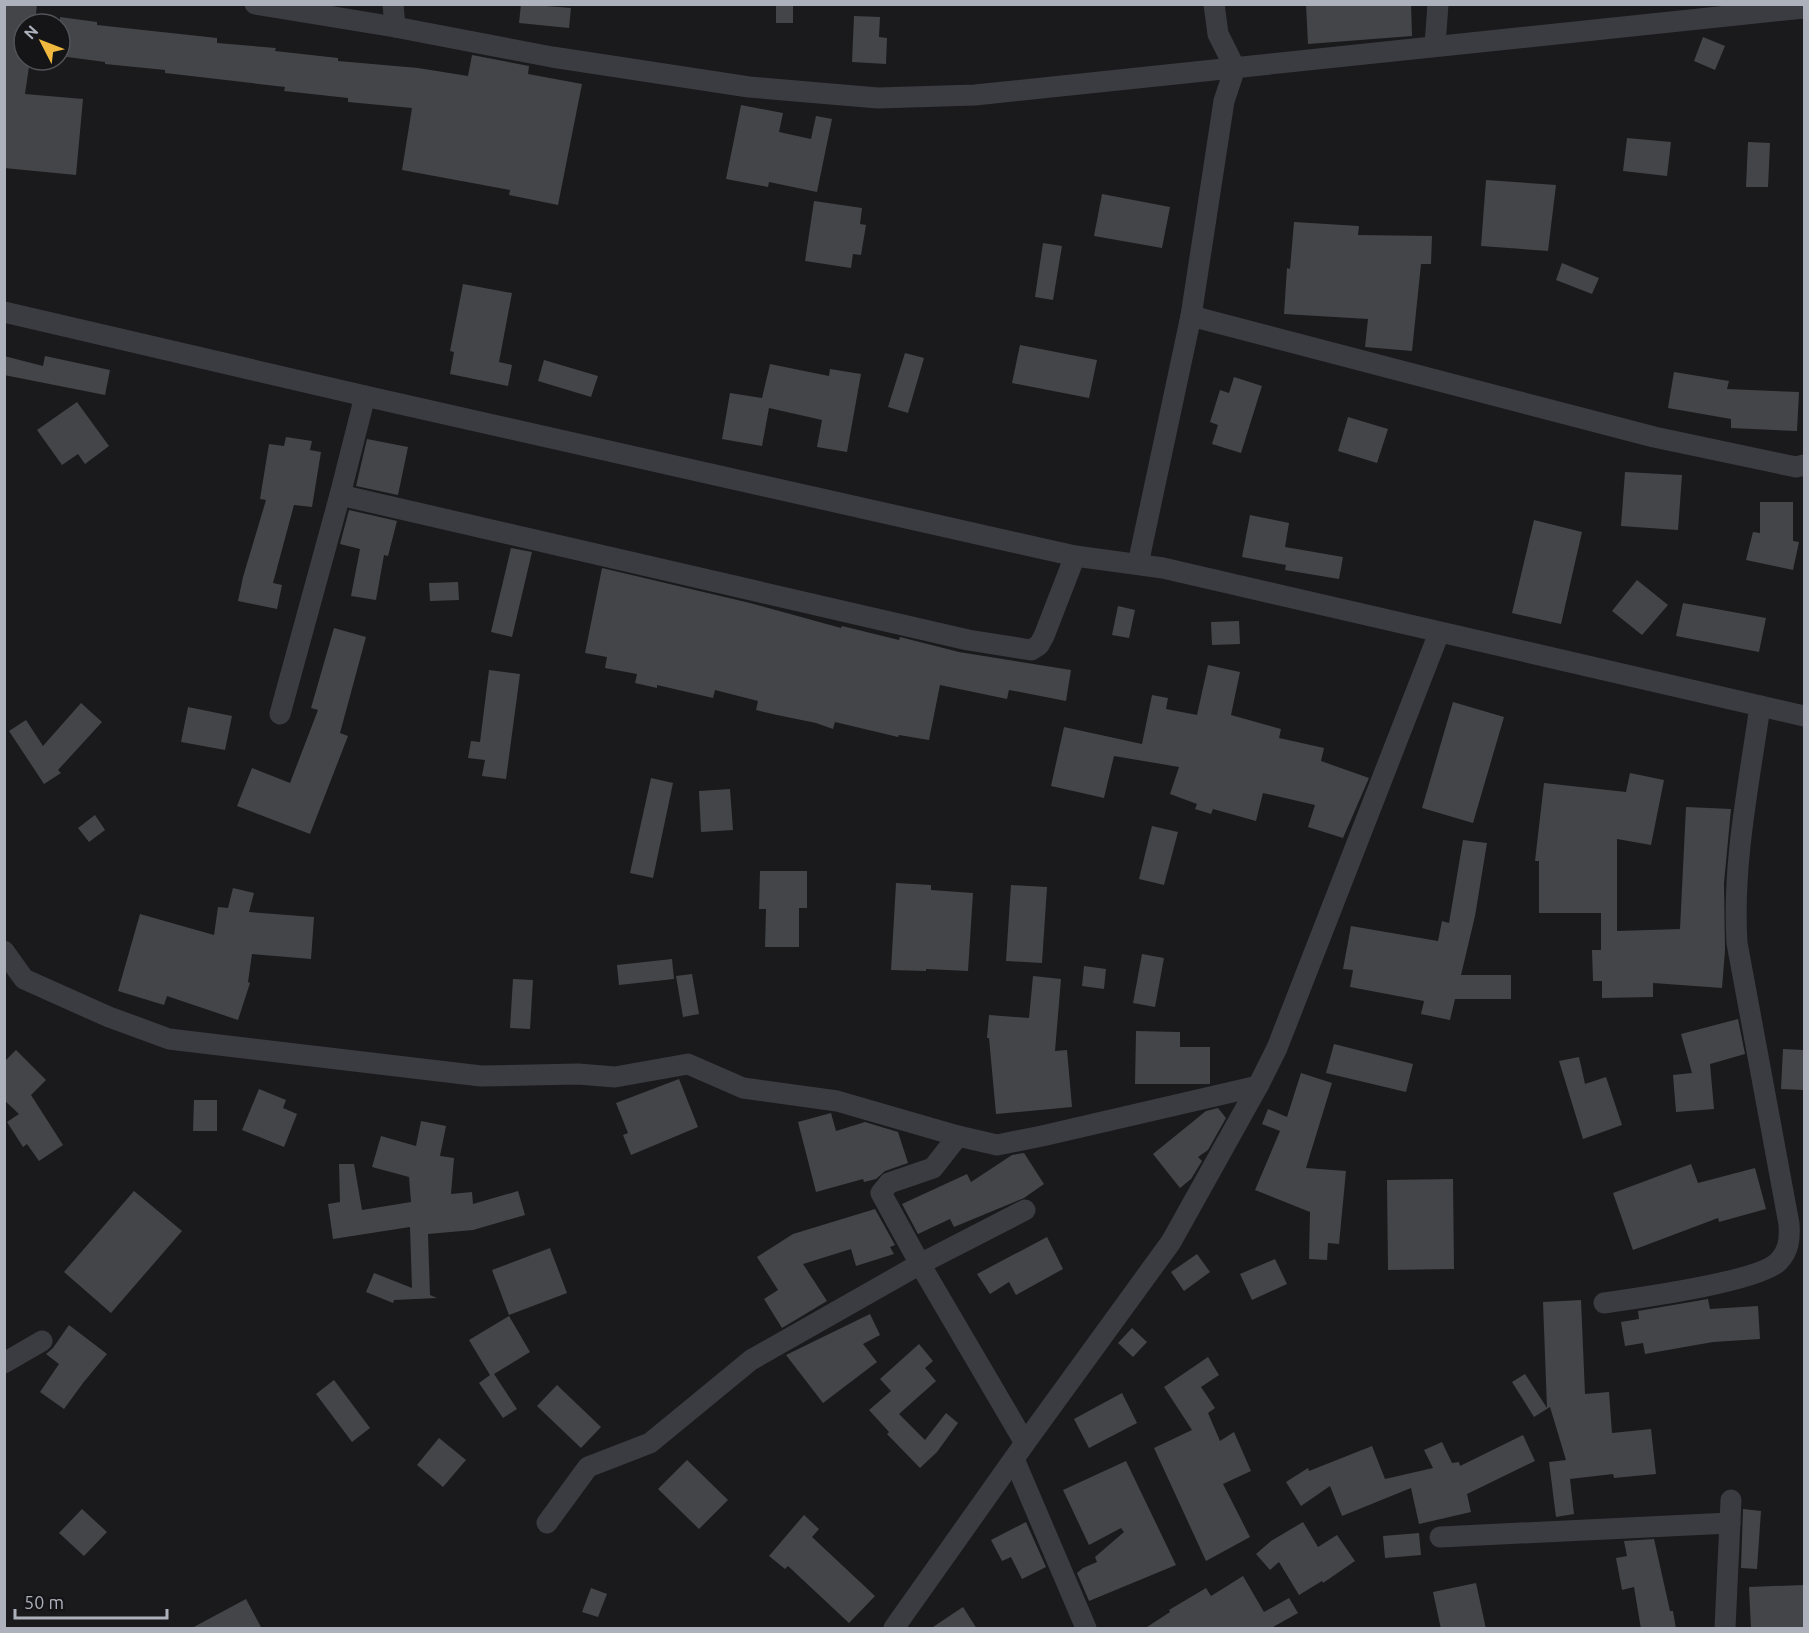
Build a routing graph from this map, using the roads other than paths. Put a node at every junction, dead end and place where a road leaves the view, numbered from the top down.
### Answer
1 (255, 4) edge
2 (393, 4) edge
3 (1214, 4) edge
4 (1438, 4) edge
5 (1804, 8) edge
6 (394, 27) junction
7 (1435, 45) junction
8 (1235, 68) junction
9 (4, 312) edge
10 (1191, 316) junction
11 (364, 396) junction
12 (1804, 465) edge
13 (340, 495) junction
14 (1075, 556) junction
15 (1138, 564) junction
16 (1439, 633) junction
17 (1760, 706) junction
18 (280, 714) dead end
19 (1804, 716) edge
20 (4, 951) edge
21 (1258, 1086) junction
22 (958, 1136) junction
23 (1025, 1210) dead end
24 (920, 1264) junction
25 (1604, 1304) dead end
26 (42, 1341) dead end
27 (4, 1364) edge
28 (1019, 1451) junction
29 (1731, 1500) dead end
30 (547, 1523) dead end
31 (1730, 1523) junction
32 (1440, 1537) dead end
33 (894, 1629) edge
34 (1086, 1629) edge
35 (1725, 1629) edge

1 - 6 street
2 - 6 street
3 - 8 street
4 - 7 street
5 - 7 street
6 - 8 street
7 - 8 street
8 - 10 street
9 - 11 street
10 - 12 street
10 - 15 street
11 - 13 street
11 - 14 street
13 - 14 street
13 - 18 street
14 - 15 street
15 - 16 street
16 - 17 street
16 - 21 street
17 - 19 street
17 - 25 street
20 - 22 street
21 - 22 street
21 - 28 street
22 - 24 street
23 - 24 street
24 - 28 street
24 - 30 street
26 - 27 street
28 - 33 street
28 - 34 street
29 - 31 street
31 - 32 street
31 - 35 street

